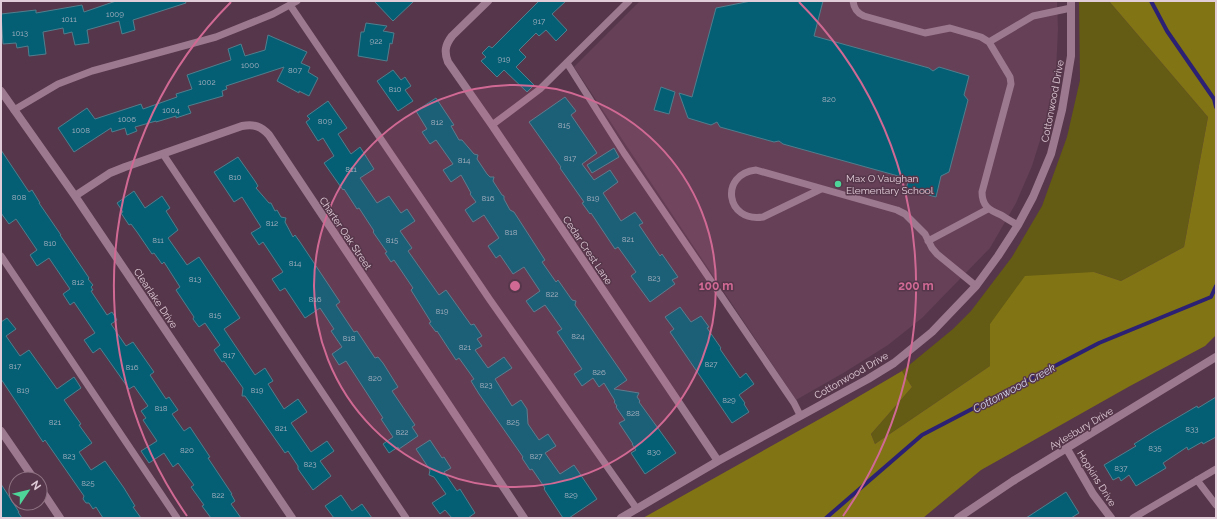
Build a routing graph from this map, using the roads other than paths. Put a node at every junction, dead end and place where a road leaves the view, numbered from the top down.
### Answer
1 (488, 1) edge
2 (629, 1) edge
3 (853, 1) edge
4 (294, 3) edge
5 (1071, 4) edge
6 (989, 42) junction
7 (568, 63) junction
8 (1, 91) edge
9 (14, 110) junction
10 (492, 125) junction
11 (163, 154) junction
12 (821, 189) junction
13 (75, 196) junction
14 (988, 209) junction
15 (1018, 225) junction
16 (928, 241) junction
17 (1, 256) edge
18 (976, 286) junction
19 (1216, 357) edge
20 (800, 415) junction
21 (1, 431) edge
22 (1066, 449) junction
23 (718, 461) junction
24 (1216, 469) edge
25 (28, 471) edge
26 (1197, 480) junction
27 (48, 500) edge
28 (1216, 505) edge
29 (637, 509) junction
30 (60, 518) edge
31 (177, 518) edge
32 (292, 518) edge
33 (406, 518) edge
34 (524, 518) edge
35 (621, 518) edge
36 (958, 518) edge
37 (1111, 518) edge
38 (1133, 518) edge

1 - 10 street, Cedar Crest Lane
2 - 7 lane
3 - 6 lane
4 - 9 lane
4 - 29 lane
5 - 6 lane
5 - 15 street, Cottonwood Drive
6 - 14 lane
7 - 10 lane
7 - 20 lane
8 - 9 street, Clearlake Drive
9 - 13 street, Clearlake Drive
10 - 23 street, Cedar Crest Lane
11 - 13 street, Charter Oak Street
11 - 33 lane
11 - 34 street, Charter Oak Street
12 - 12 lane
12 - 16 lane
13 - 32 street, Clearlake Drive
14 - 15 lane
14 - 16 lane
15 - 18 street, Cottonwood Drive
16 - 18 lane
17 - 31 lane
18 - 20 street, Cottonwood Drive
19 - 22 street, Aylesbury Drive
20 - 23 street, Cottonwood Drive
21 - 25 street
22 - 36 street, Aylesbury Drive
22 - 37 street, Hopkins Drive
23 - 29 street, Cottonwood Drive
24 - 26 lane
26 - 28 lane
26 - 38 lane
27 - 30 street
29 - 35 street, Cottonwood Drive

